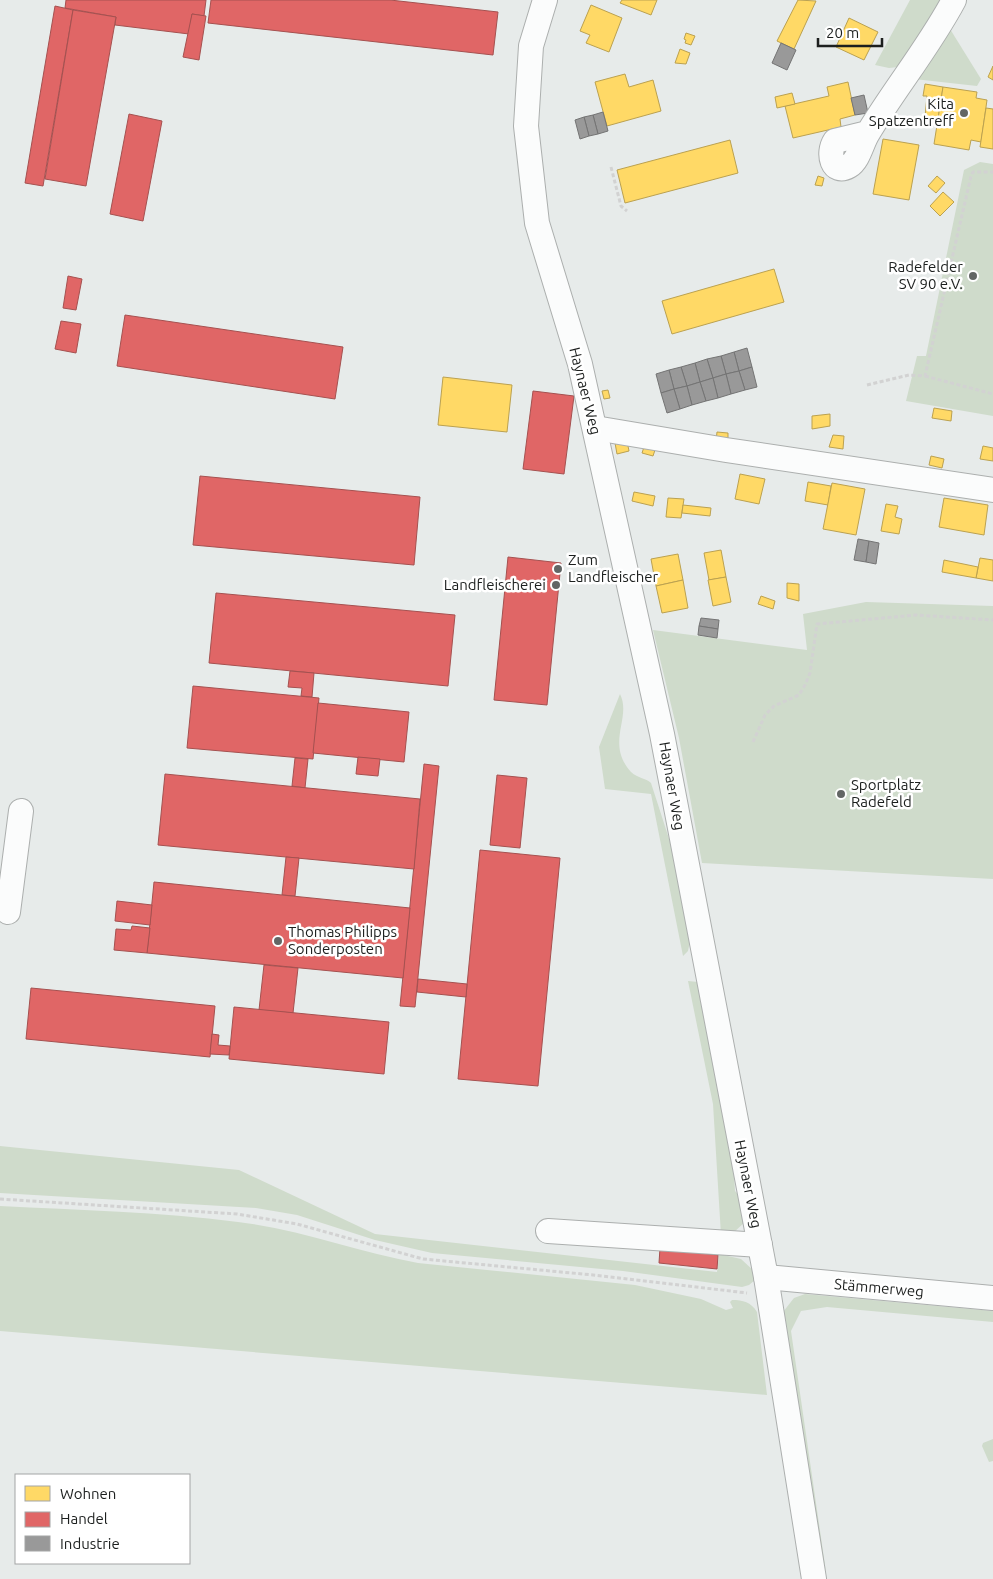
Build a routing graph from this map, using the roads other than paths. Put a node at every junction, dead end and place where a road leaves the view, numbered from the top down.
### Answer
1 (545, 0) edge
2 (954, 0) edge
3 (868, 133) dead end
4 (595, 428) junction
5 (993, 490) edge
6 (21, 812) dead end
7 (8, 912) dead end
8 (548, 1231) dead end
9 (760, 1245) junction
10 (767, 1286) junction
11 (993, 1298) edge
12 (814, 1579) edge

1 - 4 street, Haynaer Weg
2 - 3 street
4 - 5 street
4 - 9 street, Haynaer Weg
6 - 7 street
8 - 9 street
9 - 10 street, Haynaer Weg
10 - 11 street, Stämmerweg
10 - 12 street, Haynaer Weg

